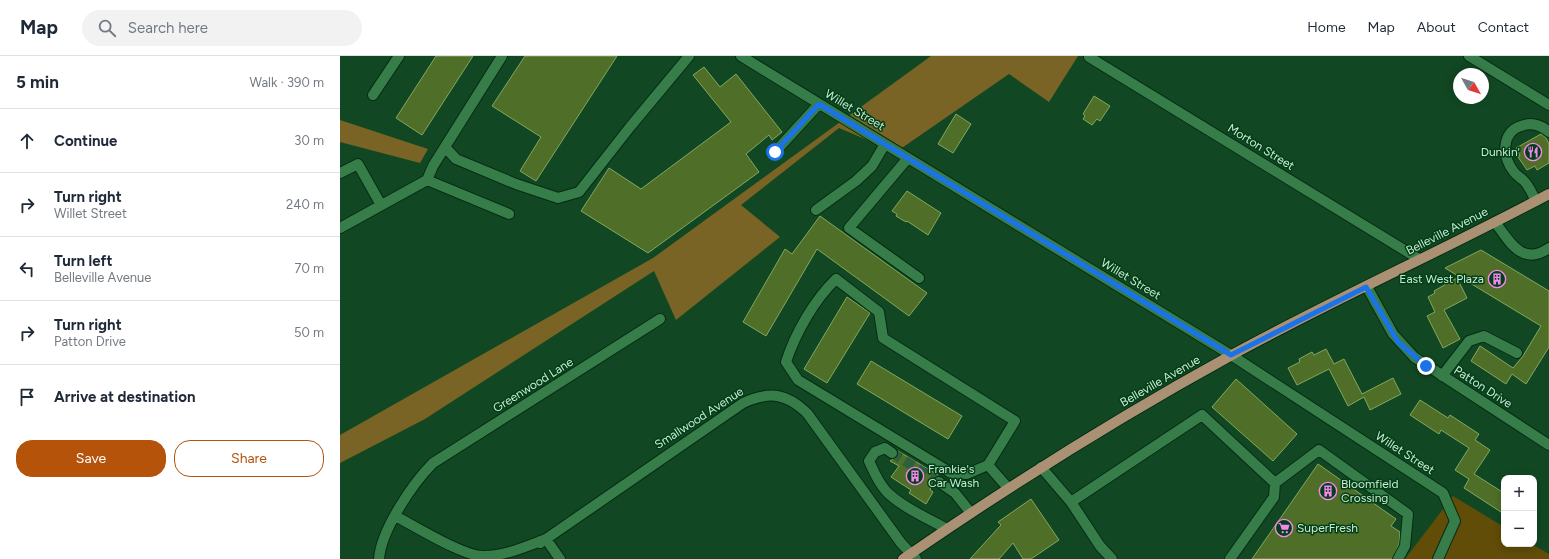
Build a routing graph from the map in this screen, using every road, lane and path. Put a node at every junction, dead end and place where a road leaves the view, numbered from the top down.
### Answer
1 (399, 56) edge
2 (502, 56) edge
3 (689, 56) edge
4 (741, 56) edge
5 (1469, 56) edge
6 (1089, 57) dead end
7 (373, 95) dead end
8 (819, 104) junction
9 (1549, 105) edge
10 (1549, 132) edge
11 (884, 144) junction
12 (445, 147) junction
13 (775, 152) dead end
14 (908, 158) junction
15 (340, 173) edge
16 (427, 180) junction
17 (1549, 194) edge
18 (1536, 201) junction
19 (381, 205) junction
20 (816, 210) dead end
21 (509, 214) dead end
22 (1495, 222) junction
23 (340, 228) edge
24 (1549, 248) edge
25 (1419, 259) junction
26 (919, 278) dead end
27 (1366, 287) junction
28 (660, 319) dead end
29 (1517, 353) dead end
30 (1231, 355) junction
31 (1442, 376) junction
32 (1549, 445) edge
33 (892, 453) tunnel mouth
34 (988, 465) junction
35 (1041, 467) junction
36 (939, 482) tunnel mouth
37 (1275, 483) junction
38 (1008, 488) junction
39 (1071, 502) junction
40 (971, 513) junction
41 (395, 516) junction
42 (947, 529) junction
43 (546, 539) junction
44 (910, 557) edge
45 (379, 559) edge
46 (513, 559) edge
47 (560, 559) edge
48 (1112, 559) edge
49 (1230, 559) edge
50 (1398, 559) edge
51 (1438, 559) edge

1 - 7 street
2 - 12 street
3 - 12 street
4 - 8 street, Willet Street
5 - 9 street
6 - 25 street, Morton Street
8 - 11 street, Willet Street
8 - 13 street
10 - 18 street
11 - 14 street, Willet Street
11 - 20 street
12 - 16 street
14 - 26 street
14 - 30 street, Willet Street
15 - 19 street
16 - 19 street
16 - 21 street
17 - 18 main road, Belleville Avenue
18 - 22 main road, Belleville Avenue
19 - 23 street
22 - 24 street
22 - 25 main road, Belleville Avenue
25 - 27 main road, Belleville Avenue
27 - 30 main road, Belleville Avenue
27 - 31 street, Patton Drive
28 - 41 street, Greenwood Lane
29 - 31 street
30 - 35 main road, Belleville Avenue
30 - 51 street, Willet Street
31 - 32 street, Patton Drive
33 - 42 street
34 - 34 street
34 - 38 street
35 - 38 main road, Belleville Avenue
35 - 39 street
36 - 40 street
37 - 39 street
37 - 49 street
37 - 50 street
38 - 40 main road, Belleville Avenue
39 - 48 street
40 - 42 main road, Belleville Avenue
41 - 43 street, Smallwood Avenue
41 - 45 street, Greenwood Lane
42 - 44 main road, Belleville Avenue
43 - 44 street, Smallwood Avenue
43 - 46 street, Smallwood Avenue
43 - 47 street

